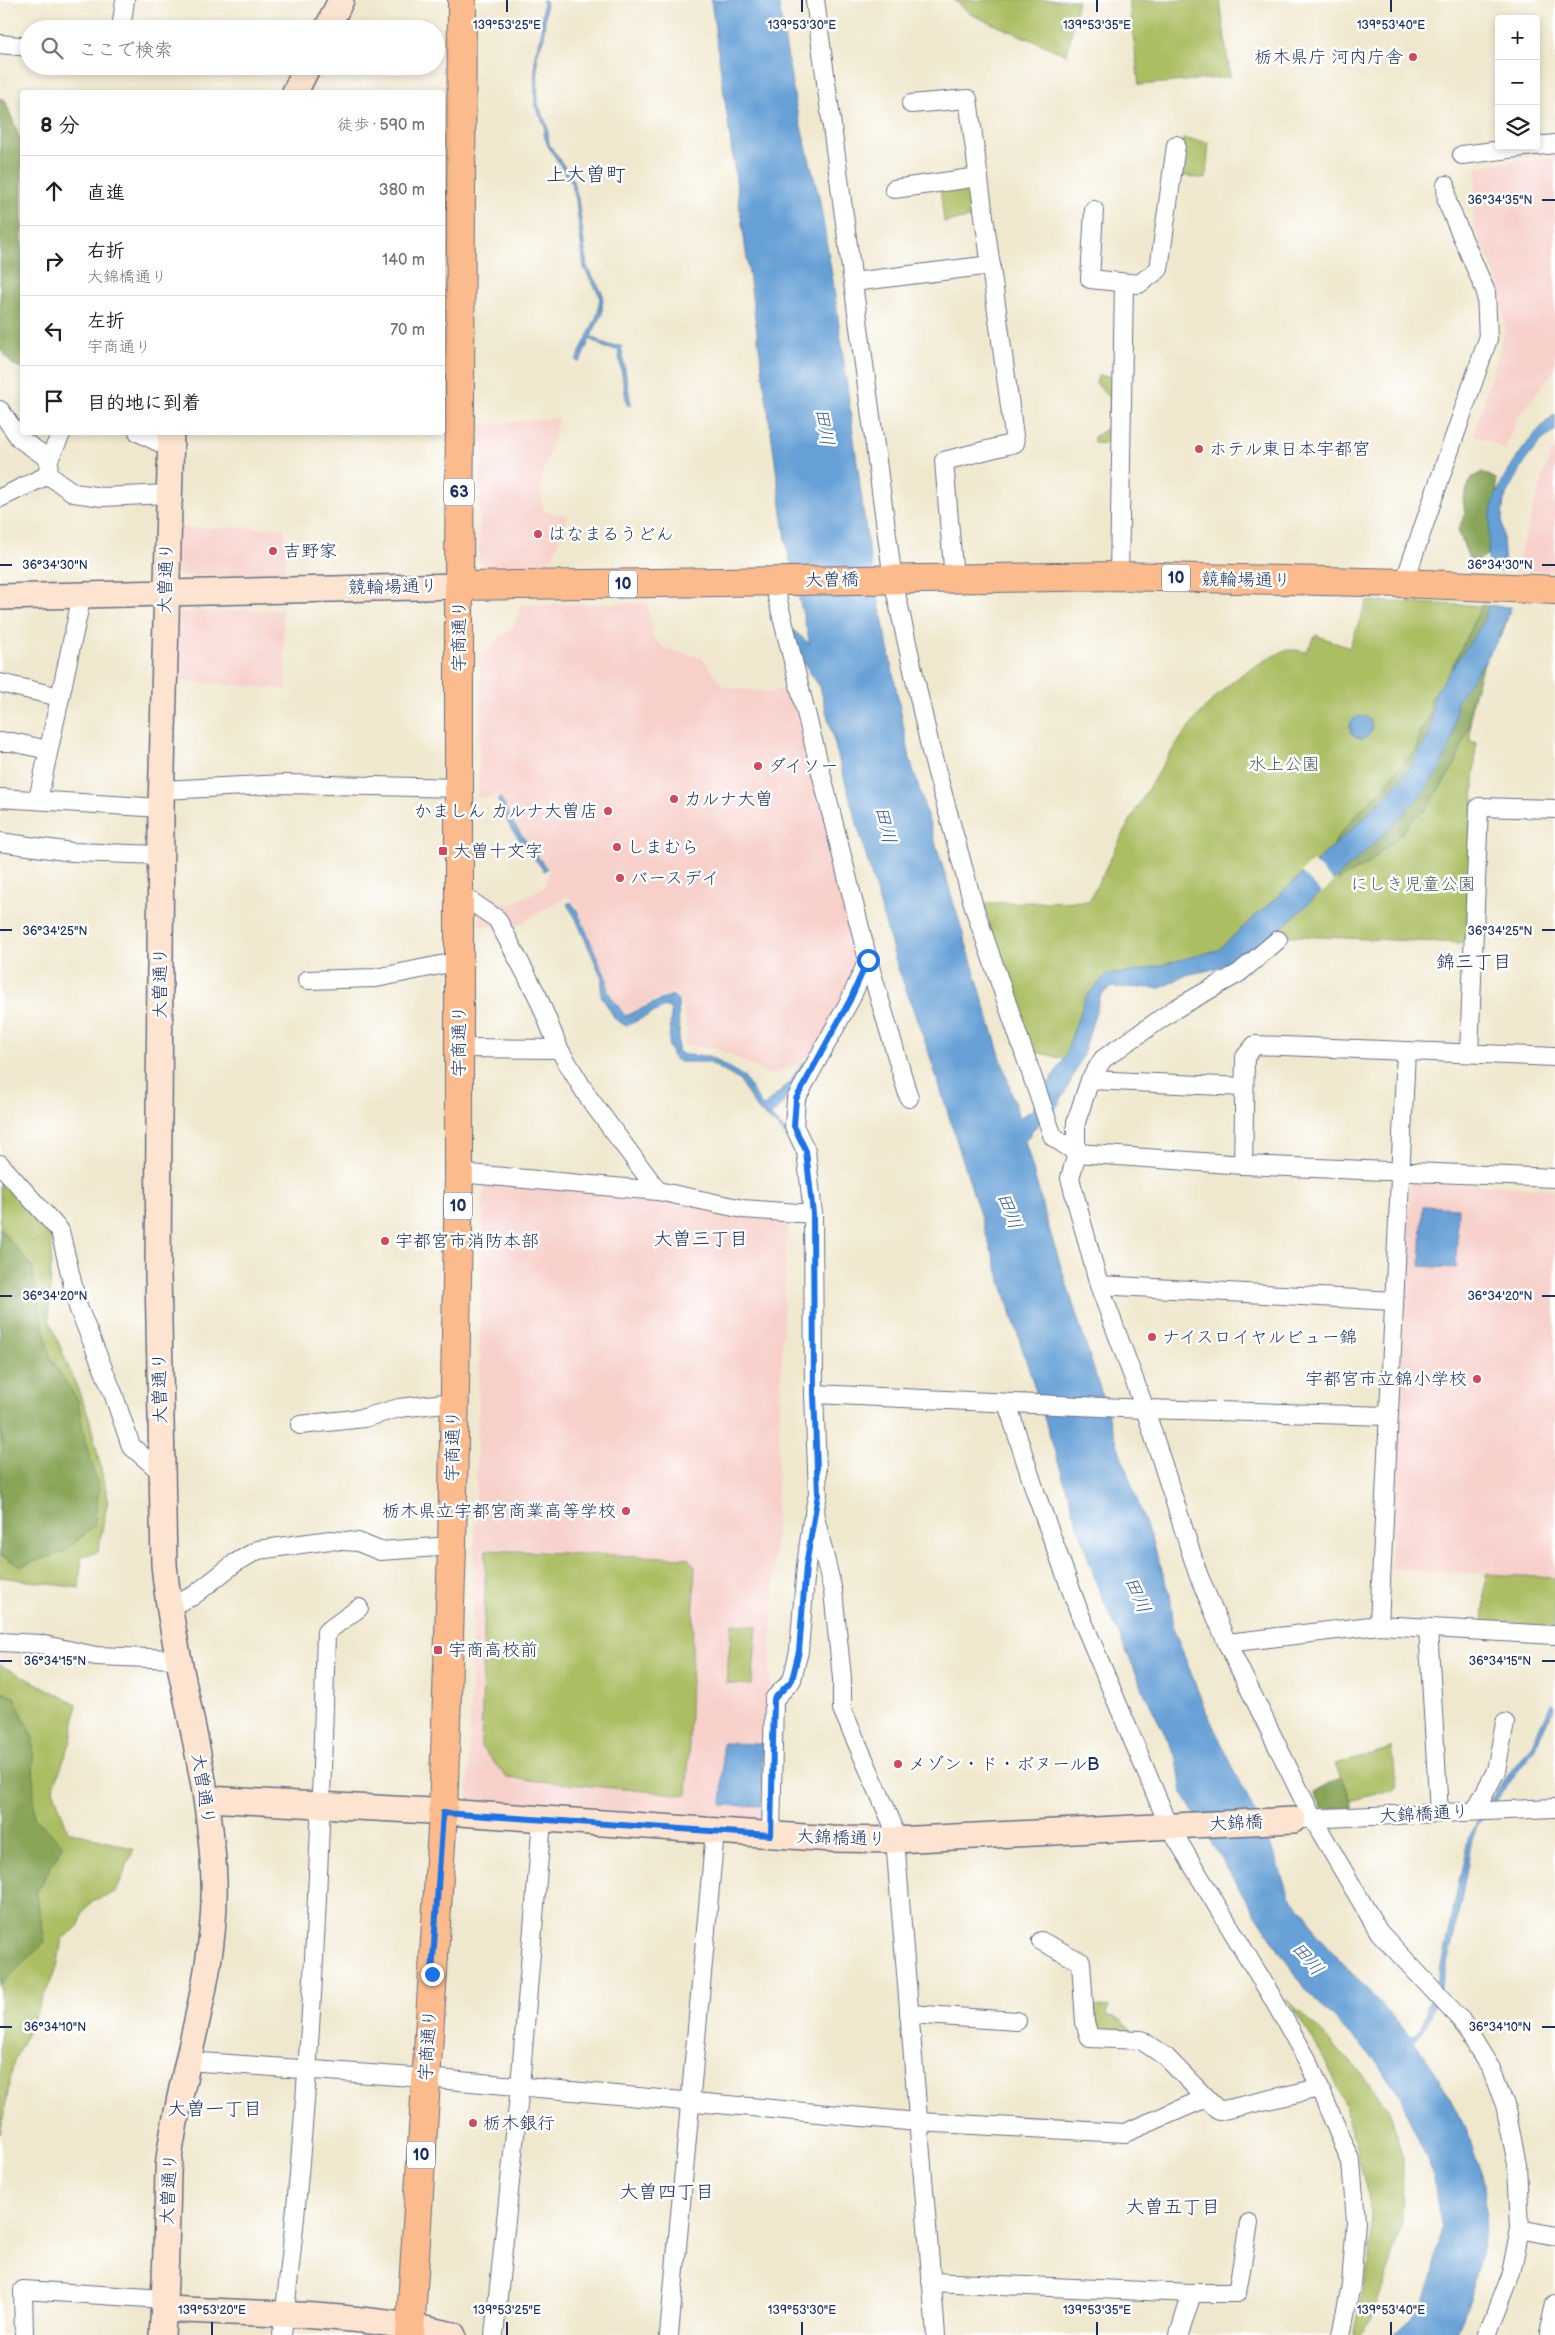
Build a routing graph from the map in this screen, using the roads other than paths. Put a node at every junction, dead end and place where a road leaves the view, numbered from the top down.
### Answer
1 (124, 0) edge
2 (341, 0) edge
3 (462, 0) edge
4 (815, 0) edge
5 (122, 20) edge
6 (331, 20) edge
7 (0, 44) edge
8 (20, 46) edge
9 (304, 75) edge
10 (296, 90) edge
11 (911, 104) dead end
12 (1555, 144) edge
13 (1176, 145) dead end
14 (1540, 146) edge
15 (1503, 150) edge
16 (1462, 155) dead end
17 (979, 177) junction
18 (1446, 185) dead end
19 (894, 189) dead end
20 (1094, 210) dead end
21 (991, 265) junction
22 (853, 282) junction
23 (1124, 284) junction
24 (0, 410) edge
25 (61, 435) edge
26 (150, 435) edge
27 (171, 440) edge
28 (49, 467) junction
29 (169, 494) junction
30 (0, 498) edge
31 (1120, 576) junction
32 (954, 579) junction
33 (885, 580) junction
34 (780, 581) junction
35 (1404, 583) junction
36 (459, 586) junction
37 (1555, 590) edge
38 (166, 593) junction
39 (82, 595) junction
40 (0, 597) edge
41 (0, 683) edge
42 (60, 696) junction
43 (0, 742) edge
44 (48, 750) junction
45 (460, 788) junction
46 (0, 798) edge
47 (162, 799) junction
48 (38, 800) junction
49 (1555, 809) edge
50 (0, 842) edge
51 (161, 855) junction
52 (460, 894) junction
53 (1278, 940) dead end
54 (868, 960) junction
55 (460, 961) junction
56 (307, 980) dead end
57 (460, 1048) junction
58 (559, 1049) junction
59 (1406, 1051) junction
60 (1469, 1053) junction
61 (1555, 1057) edge
62 (1090, 1080) junction
63 (1244, 1088) junction
64 (909, 1098) dead end
65 (1076, 1153) junction
66 (0, 1164) edge
67 (1242, 1165) junction
68 (1400, 1172) junction
69 (459, 1173) junction
70 (1555, 1178) edge
71 (658, 1191) junction
72 (813, 1214) junction
73 (1100, 1285) junction
74 (1394, 1301) junction
75 (814, 1394) junction
76 (454, 1402) junction
77 (1014, 1403) junction
78 (1139, 1408) junction
79 (1388, 1416) junction
80 (300, 1425) dead end
81 (162, 1473) junction
82 (814, 1513) junction
83 (452, 1546) junction
84 (168, 1607) junction
85 (359, 1608) dead end
86 (1379, 1625) junction
87 (1428, 1628) junction
88 (1555, 1635) edge
89 (0, 1642) edge
90 (1228, 1643) junction
91 (177, 1659) junction
92 (1505, 1723) dead end
93 (208, 1799) junction
94 (321, 1806) junction
95 (1555, 1808) edge
96 (1475, 1811) junction
97 (443, 1813) junction
98 (1439, 1813) junction
99 (1303, 1819) junction
100 (542, 1820) junction
101 (1174, 1826) junction
102 (715, 1831) junction
103 (771, 1835) junction
104 (895, 1840) junction
105 (1041, 1941) dead end
106 (909, 2014) junction
107 (1017, 2021) dead end
108 (188, 2061) junction
109 (309, 2070) junction
110 (426, 2078) junction
111 (520, 2086) junction
112 (1319, 2088) junction
113 (1206, 2098) junction
114 (689, 2101) junction
115 (918, 2122) junction
116 (1249, 2223) dead end
117 (1520, 2229) junction
118 (1555, 2236) edge
119 (931, 2282) junction
120 (1192, 2293) junction
121 (164, 2304) junction
122 (1555, 2304) edge
123 (283, 2325) edge
124 (410, 2330) edge
125 (24, 2335) edge
126 (162, 2335) edge
127 (453, 2335) edge
128 (494, 2335) edge
129 (669, 2335) edge
130 (936, 2335) edge
131 (1179, 2335) edge
132 (1341, 2335) edge
133 (1487, 2335) edge
134 (1548, 2335) edge

1 - 5 street
2 - 6 street
3 - 36 main road, 63
4 - 22 street
7 - 8 street
9 - 10 street
11 - 17 street
12 - 14 street
13 - 23 street
15 - 16 street
17 - 19 street
17 - 21 street
18 - 35 street
20 - 23 street
21 - 22 street
21 - 32 street
22 - 33 street
23 - 31 street
24 - 28 street
25 - 28 street
26 - 27 street
27 - 29 street, 大曽通り
28 - 29 street
28 - 30 street
29 - 38 street, 大曽通り
31 - 32 main road, 競輪場通り / 10
31 - 35 main road, 競輪場通り / 10
32 - 33 main road, 競輪場通り / 10
33 - 34 main road, 大曽橋 / 10
33 - 65 street
34 - 36 main road, 競輪場通り / 10
34 - 54 street
35 - 37 main road, 競輪場通り / 10
36 - 38 street, 競輪場通り
36 - 45 main road, 宇商通り / 10
38 - 39 street, 競輪場通り
38 - 47 street, 大曽通り
39 - 40 street, 競輪場通り
39 - 42 street
41 - 42 street
42 - 44 street
43 - 44 street
44 - 48 street
45 - 47 street
45 - 52 main road, 宇商通り / 10
46 - 48 street
47 - 48 street
47 - 51 street, 大曽通り
49 - 60 street
50 - 51 street
51 - 81 street, 大曽通り
52 - 55 main road, 宇商通り / 10
52 - 58 street
53 - 62 street
54 - 64 street
54 - 72 street
55 - 56 street
55 - 57 main road, 宇商通り / 10
57 - 58 street
57 - 69 main road, 宇商通り / 10
58 - 71 street
59 - 60 street
59 - 63 street
59 - 68 street
60 - 61 street
62 - 63 street
62 - 65 street
63 - 67 street
65 - 67 street
65 - 73 street
66 - 81 street
67 - 68 street
68 - 70 street
68 - 74 street
69 - 71 street
69 - 76 main road, 宇商通り / 10
71 - 72 street
72 - 75 street
73 - 74 street
73 - 78 street
74 - 79 street
75 - 77 street
75 - 82 street
76 - 80 street
76 - 83 main road, 宇商通り / 10
77 - 78 street
77 - 101 street
78 - 79 street
78 - 90 street
79 - 86 street
81 - 84 street, 大曽通り
82 - 103 street
82 - 104 street
83 - 84 street
83 - 97 main road, 宇商通り / 10
84 - 91 street, 大曽通り
85 - 94 street
86 - 87 street
86 - 90 street
87 - 88 street
87 - 98 street
89 - 91 street
90 - 99 street
91 - 93 street, 大曽通り
92 - 96 street
93 - 94 street, 大錦橋通り
93 - 108 street, 大曽通り
94 - 97 street, 大錦橋通り
94 - 109 street
95 - 96 street, 大錦橋通り
96 - 98 street, 大錦橋通り
97 - 100 street, 大錦橋通り
97 - 110 main road, 宇商通り / 10
98 - 99 street, 大錦橋通り
99 - 101 street, 大錦橋
99 - 117 street
100 - 102 street, 大錦橋通り
100 - 111 street
101 - 104 street, 大錦橋通り
101 - 112 street
102 - 103 street, 大錦橋通り
102 - 114 street
103 - 104 street, 大錦橋通り
104 - 106 street
105 - 113 street
106 - 107 street
106 - 115 street
108 - 109 street
108 - 121 street, 大曽通り
109 - 110 street
109 - 123 street
110 - 111 street
110 - 124 main road, 宇商通り / 10
111 - 114 street
111 - 128 street
112 - 113 street
112 - 132 street
113 - 115 street
114 - 115 street
114 - 129 street
115 - 119 street
116 - 120 street
117 - 118 street
117 - 133 street
119 - 120 street
119 - 130 street
120 - 131 street
121 - 123 street
121 - 125 street
121 - 126 street, 大曽通り
122 - 134 street
123 - 124 street
124 - 127 street

